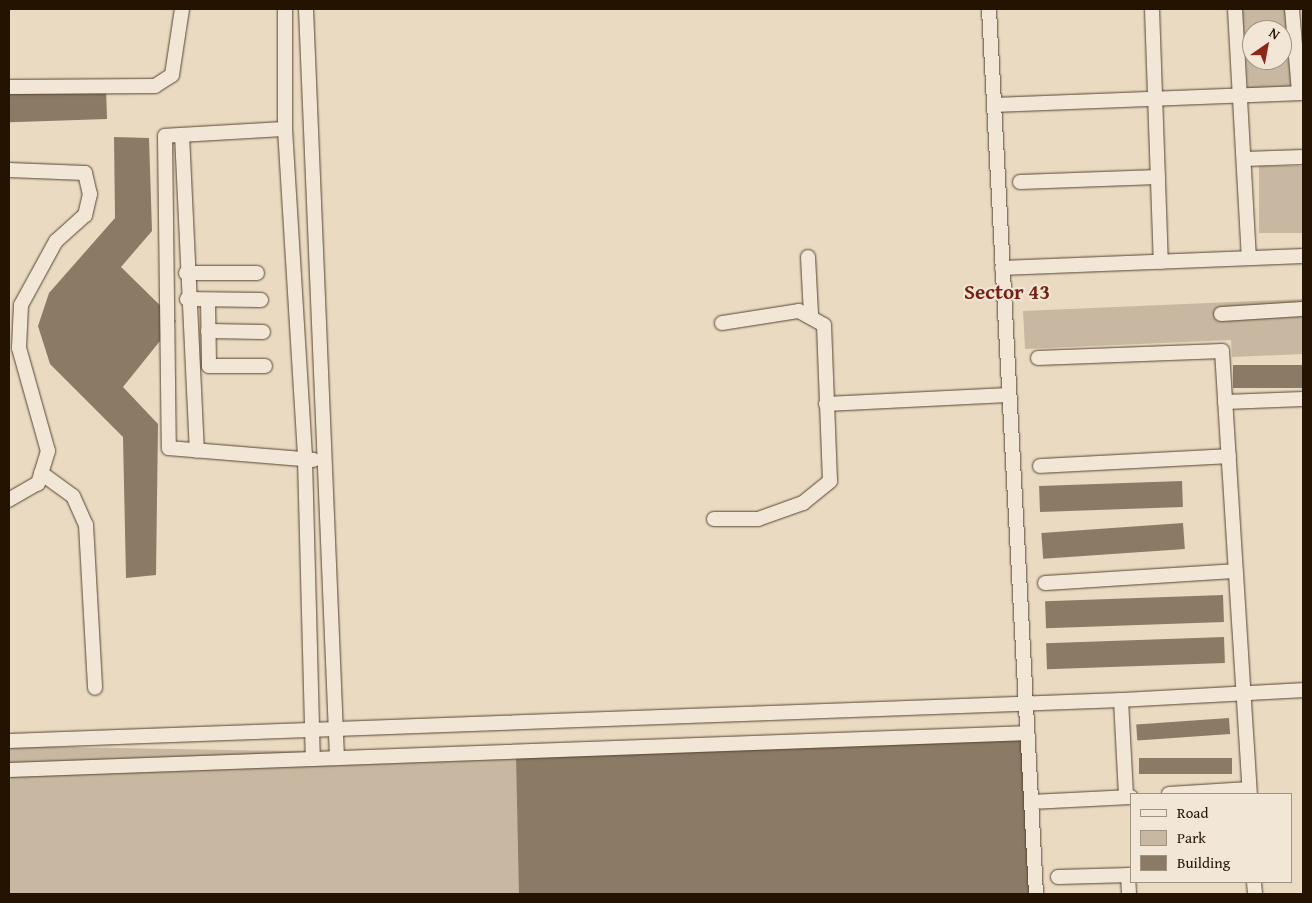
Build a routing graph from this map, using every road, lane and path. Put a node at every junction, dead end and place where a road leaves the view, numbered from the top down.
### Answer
1 (182, 9) edge
2 (285, 9) edge
3 (306, 9) edge
4 (989, 9) edge
5 (1152, 9) edge
6 (1235, 9) edge
7 (1292, 9) edge
8 (9, 87) edge
9 (1301, 93) edge
10 (1240, 95) junction
11 (1155, 99) junction
12 (994, 105) junction
13 (285, 129) junction
14 (182, 135) junction
15 (1303, 157) edge
16 (1244, 159) junction
17 (9, 170) edge
18 (1158, 177) junction
19 (1020, 182) dead end
20 (1303, 256) edge
21 (808, 257) dead end
22 (1249, 258) junction
23 (1161, 262) junction
24 (1002, 268) junction
25 (257, 272) dead end
26 (186, 273) junction
27 (187, 299) junction
28 (208, 300) junction
29 (261, 300) dead end
30 (1303, 309) edge
31 (812, 314) junction
32 (1221, 314) dead end
33 (722, 322) dead end
34 (208, 331) junction
35 (262, 332) dead end
36 (1038, 358) dead end
37 (265, 366) dead end
38 (1008, 395) junction
39 (1303, 399) edge
40 (1226, 402) junction
41 (826, 404) junction
42 (197, 451) junction
43 (1229, 456) junction
44 (306, 459) junction
45 (324, 461) junction
46 (1040, 466) dead end
47 (41, 473) junction
48 (9, 500) edge
49 (714, 519) dead end
50 (1234, 571) junction
51 (1044, 583) dead end
52 (95, 688) dead end
53 (1303, 690) edge
54 (1243, 693) junction
55 (1121, 700) junction
56 (1026, 703) junction
57 (336, 731) junction
58 (313, 732) junction
59 (1027, 733) junction
60 (9, 741) edge
61 (313, 757) junction
62 (337, 757) junction
63 (9, 770) edge
64 (1250, 792) edge
65 (1214, 793) edge
66 (1128, 797) edge
67 (1032, 802) junction
68 (1130, 875) edge
69 (1058, 877) dead end
70 (1036, 894) edge
71 (1129, 894) edge

1 - 8 street
2 - 13 street
3 - 45 street
4 - 12 street
5 - 11 street
6 - 10 street
7 - 9 street
9 - 10 street
10 - 11 street
10 - 16 street
11 - 12 street
11 - 18 street
12 - 24 street
13 - 14 street
13 - 44 street
14 - 26 street
14 - 42 street
15 - 16 street
16 - 22 street
17 - 47 street
18 - 19 street
18 - 23 street
20 - 22 street
21 - 31 street
22 - 23 street
23 - 24 street
24 - 38 street
25 - 26 street
26 - 27 street
27 - 28 street
27 - 42 street
28 - 29 street
28 - 34 street
30 - 32 street
31 - 33 street
31 - 41 street
34 - 35 street
34 - 37 street
36 - 40 street
38 - 41 street
38 - 56 street
39 - 40 street
40 - 43 street
41 - 49 street
42 - 44 street
43 - 46 street
43 - 50 street
44 - 45 street
44 - 58 street
45 - 57 street
47 - 48 street
47 - 52 street
50 - 51 street
50 - 54 street
53 - 54 street
54 - 55 street
54 - 64 street
55 - 56 street
55 - 66 street
56 - 57 street
56 - 59 street
57 - 58 street
57 - 62 street
58 - 60 street
58 - 61 street
59 - 62 street
59 - 67 street
61 - 62 street
61 - 63 street
64 - 65 street
66 - 67 street
67 - 70 street
68 - 69 street
68 - 71 street

